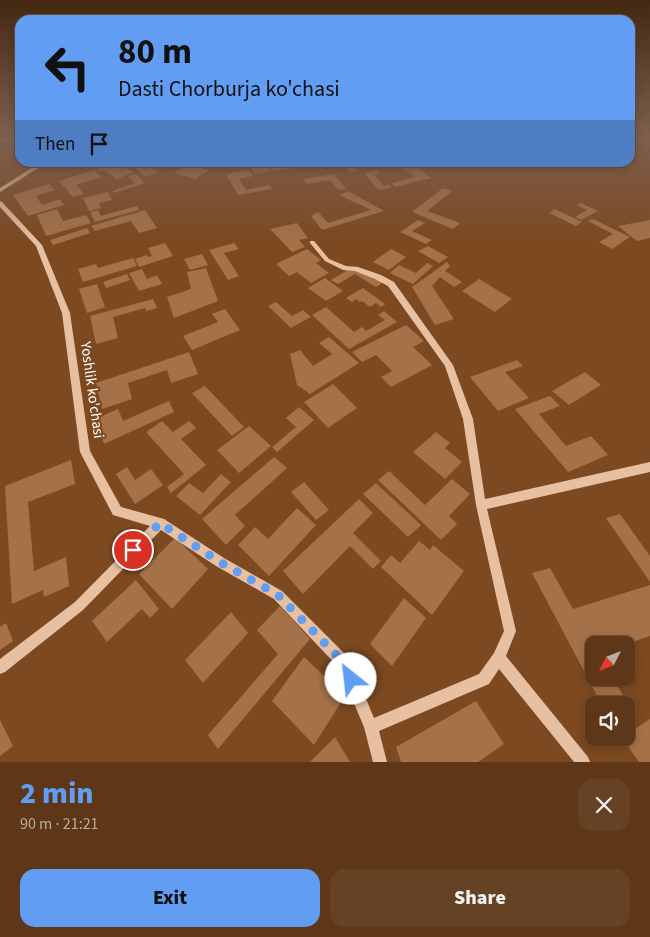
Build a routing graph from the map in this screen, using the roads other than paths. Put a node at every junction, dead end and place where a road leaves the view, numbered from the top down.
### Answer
1 (32, 171) edge
2 (0, 190) edge
3 (0, 202) edge
4 (312, 242) dead end
5 (650, 467) edge
6 (481, 505) junction
7 (160, 523) junction
8 (498, 658) junction
9 (0, 667) edge
10 (371, 728) junction
11 (380, 762) edge
12 (583, 762) edge

1 - 2 street
3 - 7 street, Yoshlik ko'chasi
4 - 6 street
5 - 6 street
6 - 8 street
7 - 9 street
7 - 10 street, Yoshlik ko'chasi
8 - 10 street
8 - 12 street
10 - 11 street, Yoshlik ko'chasi

